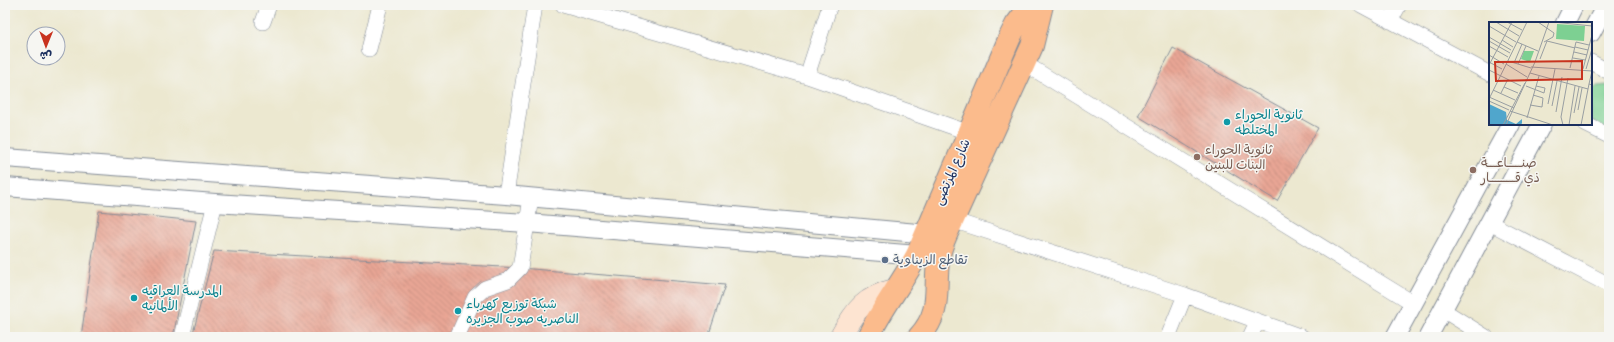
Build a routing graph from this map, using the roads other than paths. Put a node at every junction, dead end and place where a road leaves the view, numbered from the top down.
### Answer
1 (269, 5) edge
2 (380, 5) edge
3 (535, 5) edge
4 (563, 5) edge
5 (830, 5) edge
6 (1031, 5) edge
7 (1042, 5) edge
8 (1361, 5) edge
9 (1399, 5) edge
10 (1574, 5) edge
11 (1606, 5) edge
12 (1390, 21) junction
13 (263, 22) dead end
14 (1566, 22) edge
15 (1592, 32) edge
16 (369, 48) dead end
17 (1024, 63) junction
18 (1592, 63) edge
19 (1609, 72) edge
20 (1489, 73) edge
21 (807, 76) junction
22 (1510, 125) edge
23 (1541, 125) edge
24 (1587, 125) edge
25 (970, 133) junction
26 (1609, 136) edge
27 (5, 158) edge
28 (5, 187) edge
29 (506, 195) junction
30 (531, 198) junction
31 (215, 203) junction
32 (1490, 222) junction
33 (527, 223) junction
34 (941, 230) junction
35 (917, 255) junction
36 (939, 257) junction
37 (1609, 285) edge
38 (896, 289) junction
39 (1186, 296) junction
40 (1413, 303) junction
41 (1443, 310) junction
42 (1257, 322) junction
43 (182, 337) edge
44 (457, 337) edge
45 (840, 337) edge
46 (868, 337) edge
47 (919, 337) edge
48 (1168, 337) edge
49 (1250, 337) edge
50 (1302, 337) edge
51 (1395, 337) edge
52 (1428, 337) edge
53 (1486, 337) edge

1 - 13 street
2 - 16 street
3 - 29 street
4 - 21 street
5 - 21 street
6 - 25 main road, شارع المرتضى
7 - 17 main road, شارع المرتضى
8 - 12 street
9 - 12 street
10 - 14 street
11 - 15 street
12 - 20 street
17 - 34 main road, شارع المرتضى
17 - 40 street
18 - 19 street
21 - 25 street
22 - 40 street
23 - 32 street
24 - 26 street
25 - 34 main road, شارع المرتضى
27 - 29 street
28 - 31 street
29 - 30 street
30 - 33 street
30 - 34 street
31 - 33 street
31 - 43 street
32 - 37 street
32 - 41 street
33 - 35 street
33 - 44 street
34 - 35 main road, شارع المرتضى
34 - 36 main road, شارع المرتضى
34 - 39 street
35 - 36 street
35 - 38 main road, شارع المرتضى
36 - 47 main road, شارع المرتضى
38 - 45 main road
38 - 46 main road, شارع المرتضى
39 - 42 street
39 - 48 street
40 - 51 street
41 - 52 street
41 - 53 street
42 - 49 street
42 - 50 street

